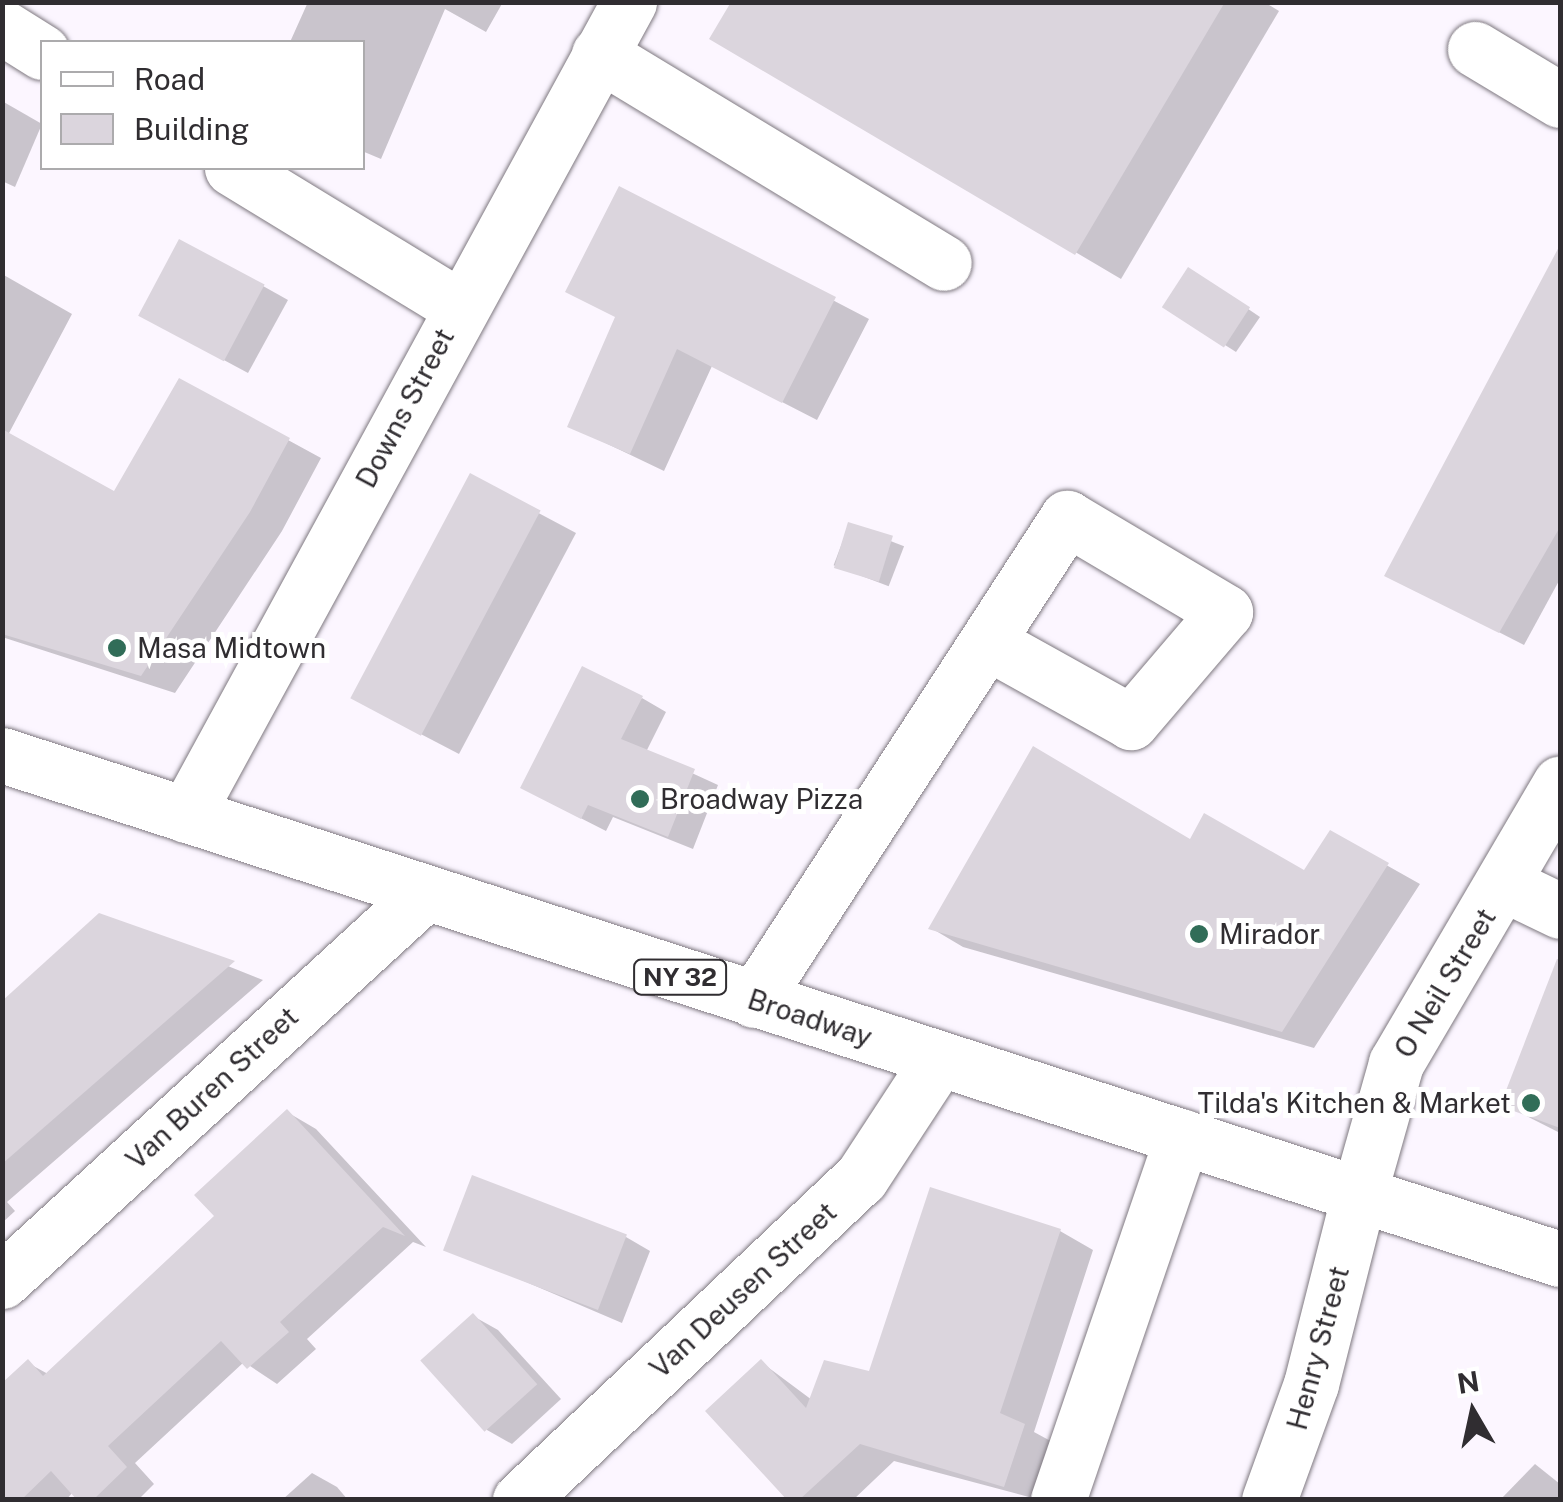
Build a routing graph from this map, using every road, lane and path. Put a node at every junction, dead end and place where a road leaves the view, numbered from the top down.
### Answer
1 (629, 2) edge
2 (2, 27) edge
3 (1475, 49) dead end
4 (40, 51) edge
5 (599, 54) junction
6 (1560, 100) edge
7 (235, 170) edge
8 (944, 262) dead end
9 (460, 307) junction
10 (987, 642) dead end
11 (2, 756) edge
12 (1560, 784) edge
13 (186, 815) junction
14 (1504, 884) junction
15 (422, 896) junction
16 (1560, 911) edge
17 (754, 1000) junction
18 (939, 1059) junction
19 (1182, 1137) junction
20 (1359, 1194) junction
21 (1560, 1258) edge
22 (2, 1281) edge
23 (520, 1500) edge
24 (1058, 1500) edge
25 (1269, 1500) edge

1 - 5 main road, Downs Street
2 - 4 main road
3 - 6 main road
5 - 8 main road
5 - 9 main road, Downs Street
7 - 9 main road
9 - 13 main road, Downs Street
10 - 17 main road
11 - 13 main road, Broadway / NY 32
12 - 14 main road, O Neil Street
13 - 15 main road, Broadway / NY 32
14 - 16 main road
14 - 20 main road, O Neil Street
15 - 17 main road, Broadway / NY 32
15 - 22 main road, Van Buren Street
17 - 18 main road, Broadway / NY 32
18 - 19 main road, Broadway / NY 32
18 - 23 main road, Van Deusen Street
19 - 20 main road, Broadway / NY 32
19 - 24 main road
20 - 21 main road, Broadway
20 - 25 main road, Henry Street

